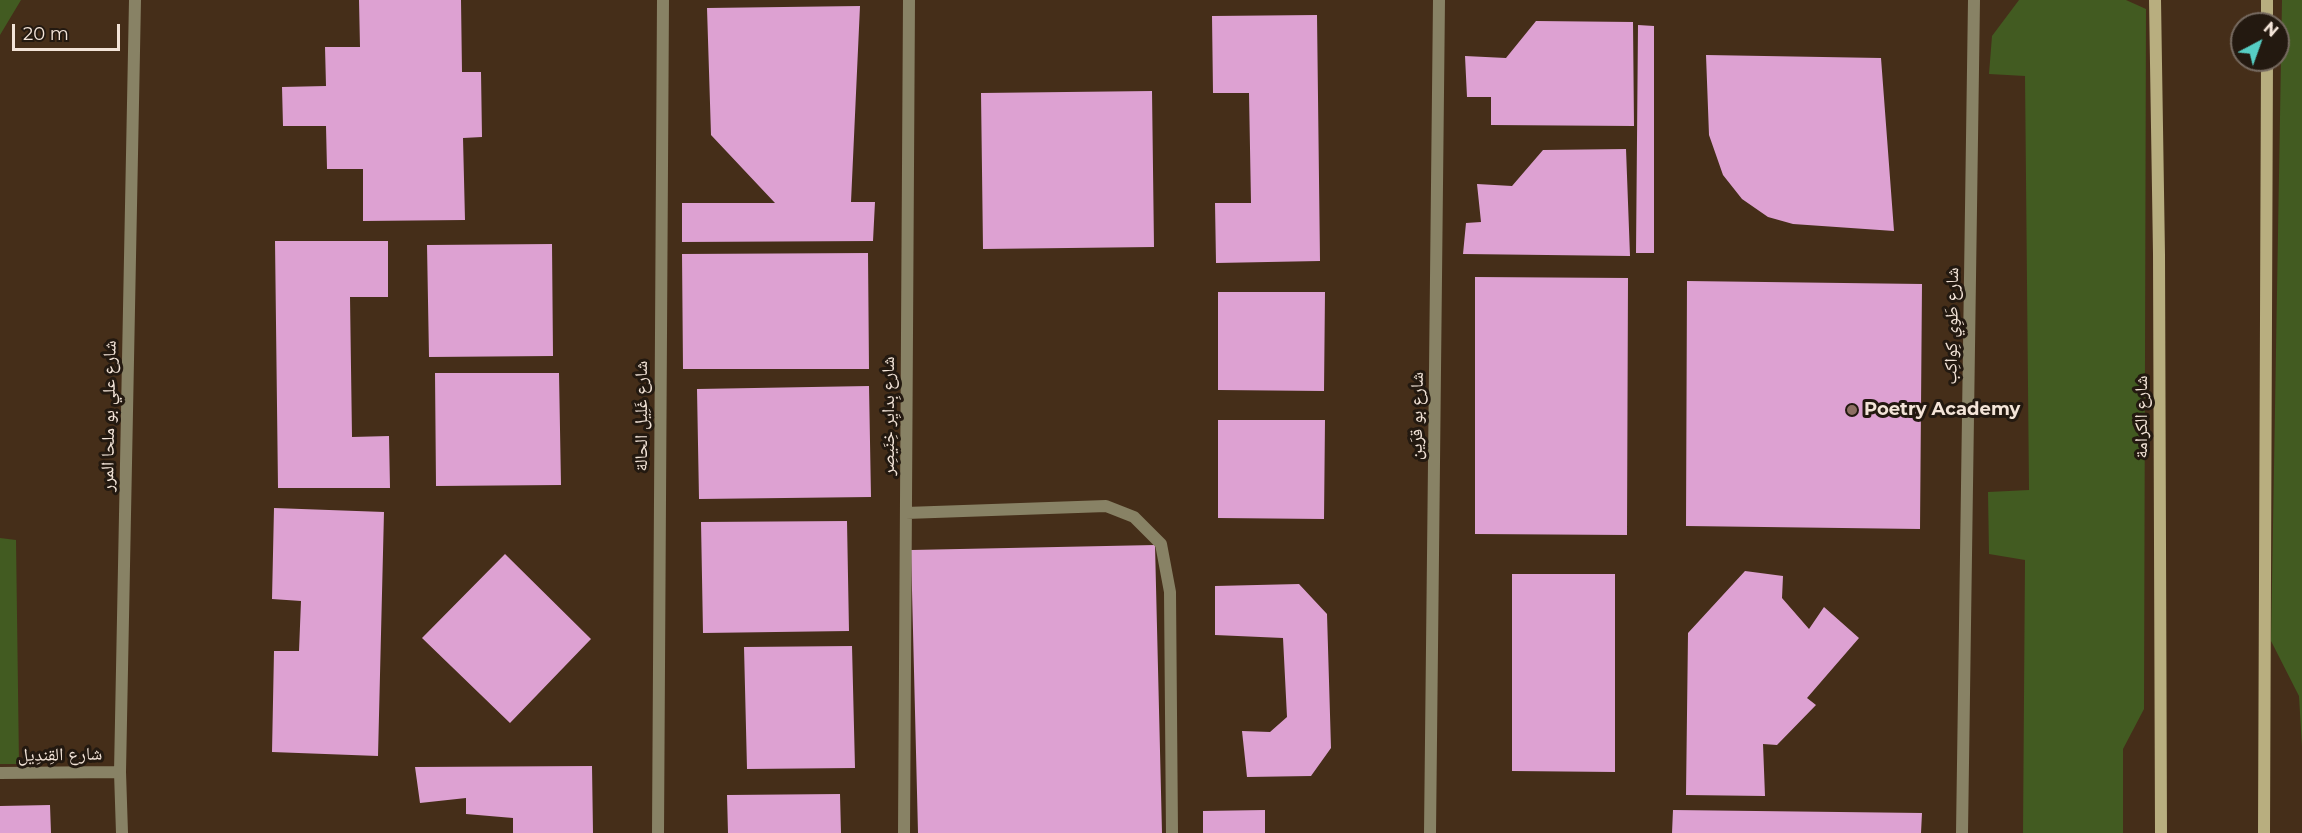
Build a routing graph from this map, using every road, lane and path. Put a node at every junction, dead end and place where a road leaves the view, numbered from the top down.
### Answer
1 (135, 0) edge
2 (663, 0) edge
3 (909, 0) edge
4 (1439, 0) edge
5 (1974, 0) edge
6 (2154, 0) edge
7 (2266, 72) edge
8 (906, 513) junction
9 (120, 772) junction
10 (0, 773) edge
11 (122, 833) edge
12 (658, 833) edge
13 (904, 833) edge
14 (1172, 833) edge
15 (1430, 833) edge
16 (1962, 833) edge
17 (2161, 833) edge
18 (2264, 833) edge

1 - 9 street, شارع علي بو ملحا المرر
2 - 12 street, شارع غَلِيل الحالة
3 - 8 street, شارع بِدايِر خِنَيصِر
4 - 15 street, شارع بو قرَين
5 - 16 street, شارع طَوِي كِواكِب
6 - 17 main road, شارع الكرامة
7 - 18 main road
8 - 13 street, شارع بِدايِر خِنَيصِر
8 - 14 street
9 - 10 street, شارع القِندِيل
9 - 11 street, شارع علي بو ملحا المرر

